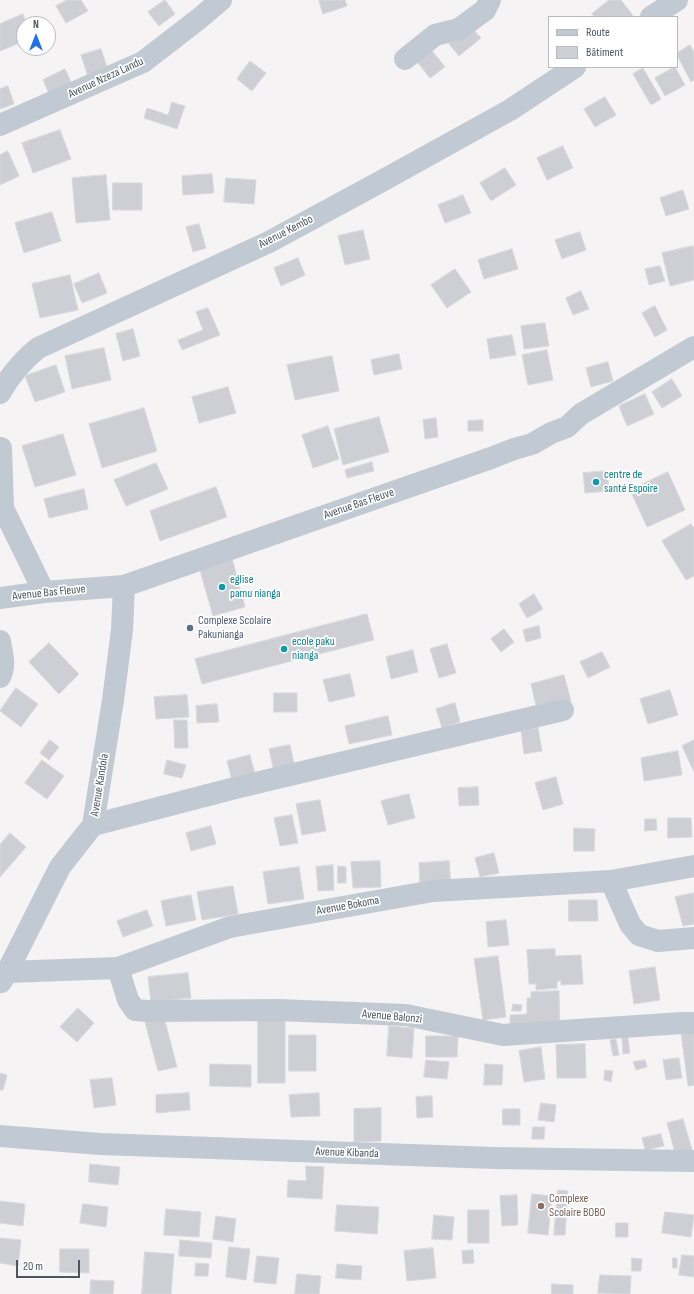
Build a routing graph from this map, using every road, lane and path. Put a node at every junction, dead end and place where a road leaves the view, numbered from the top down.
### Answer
1 (221, 0) edge
2 (490, 0) edge
3 (677, 0) edge
4 (653, 16) edge
5 (405, 59) dead end
6 (573, 68) edge
7 (0, 125) edge
8 (694, 347) edge
9 (0, 393) edge
10 (0, 446) edge
11 (124, 586) junction
12 (44, 592) junction
13 (0, 598) edge
14 (0, 641) edge
15 (0, 677) edge
16 (563, 710) dead end
17 (93, 825) junction
18 (694, 866) edge
19 (611, 881) junction
20 (694, 938) edge
21 (118, 968) junction
22 (4, 978) edge
23 (694, 1023) edge
24 (0, 1136) edge
25 (694, 1161) edge

1 - 7 street, Avenue Nzeza Landu
2 - 5 street
3 - 4 street
6 - 9 street, Avenue Kembo
8 - 11 street, Avenue Bas Fleuve
10 - 12 street
11 - 12 street, Avenue Bas Fleuve
11 - 17 street, Avenue Kandola
12 - 13 street, Avenue Bas Fleuve
14 - 15 street
16 - 17 street
17 - 22 street, Avenue Kandola
18 - 19 street, Avenue Bokoma
19 - 20 street
19 - 21 street, Avenue Bokoma
21 - 22 street, Avenue Bokoma
21 - 23 street, Avenue Balonzi
24 - 25 street, Avenue Kibanda

